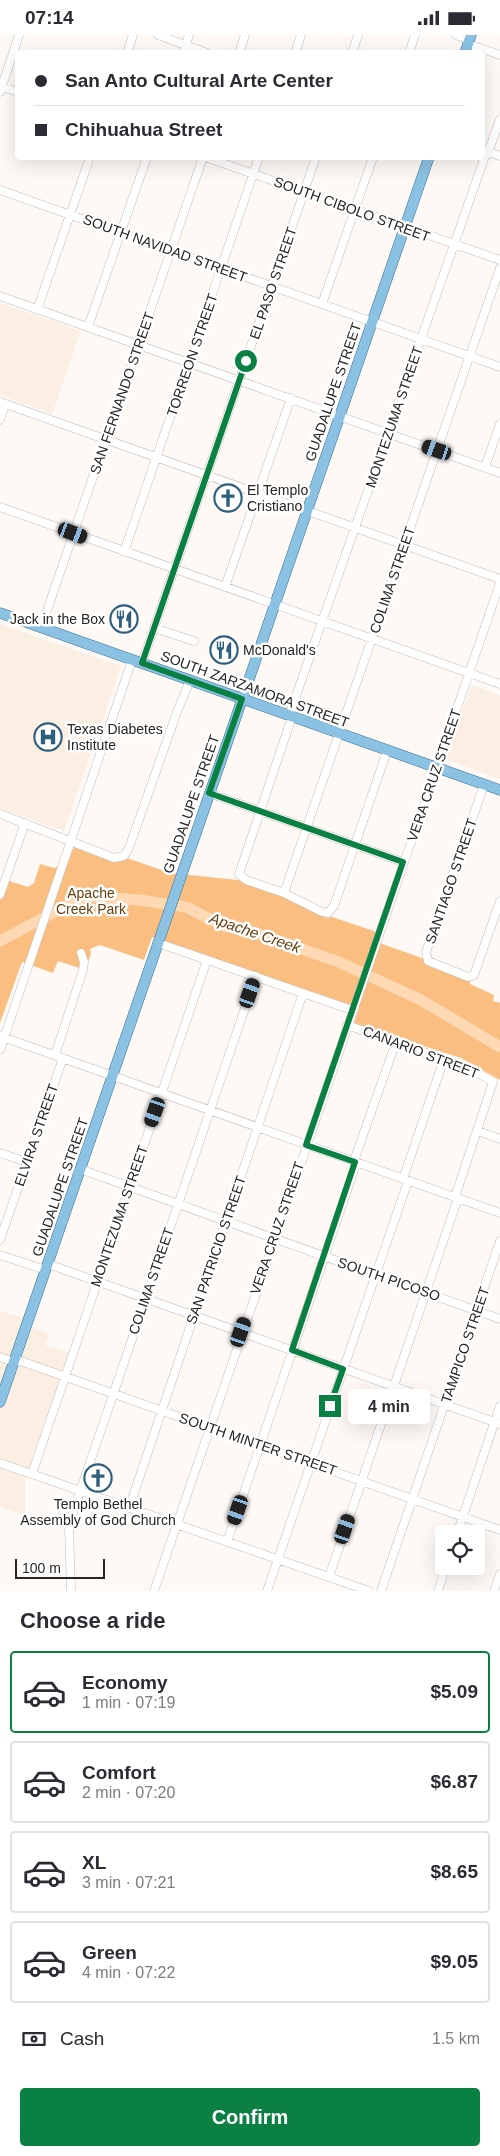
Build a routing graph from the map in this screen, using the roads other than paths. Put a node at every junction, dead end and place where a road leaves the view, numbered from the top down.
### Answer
1 (20, 35) edge
2 (133, 35) edge
3 (158, 35) edge
4 (188, 35) edge
5 (245, 35) edge
6 (302, 35) edge
7 (358, 35) edge
8 (415, 35) edge
9 (456, 35) edge
10 (468, 43) edge
11 (184, 49) edge
12 (128, 50) edge
13 (240, 50) edge
14 (297, 50) edge
15 (353, 50) edge
16 (410, 50) edge
17 (500, 55) edge
18 (2, 84) edge
19 (15, 90) edge
20 (500, 119) edge
21 (485, 151) edge
22 (500, 157) edge
23 (89, 160) edge
24 (146, 160) edge
25 (203, 160) edge
26 (213, 160) edge
27 (258, 160) edge
28 (315, 160) edge
29 (372, 160) edge
30 (428, 160) edge
31 (482, 160) edge
32 (254, 174) junction
33 (0, 190) edge
34 (304, 192) junction
35 (355, 210) junction
36 (70, 215) junction
37 (405, 228) junction
38 (120, 233) junction
39 (453, 245) junction
40 (171, 251) junction
41 (500, 260) edge
42 (221, 268) junction
43 (500, 268) edge
44 (272, 286) junction
45 (0, 296) edge
46 (322, 304) junction
47 (37, 309) junction
48 (372, 322) junction
49 (87, 326) junction
50 (421, 339) junction
51 (138, 345) junction
52 (469, 356) junction
53 (189, 362) junction
54 (500, 367) edge
55 (239, 380) junction
56 (291, 398) junction
57 (3, 403) edge
58 (340, 416) junction
59 (0, 420) edge
60 (500, 424) edge
61 (388, 433) junction
62 (106, 439) junction
63 (437, 450) junction
64 (156, 457) junction
65 (485, 467) junction
66 (500, 473) edge
67 (206, 475) junction
68 (257, 493) junction
69 (0, 507) edge
70 (307, 510) junction
71 (356, 527) junction
72 (73, 533) junction
73 (404, 545) junction
74 (124, 552) junction
75 (174, 569) junction
76 (500, 579) edge
77 (500, 583) edge
78 (225, 587) junction
79 (275, 604) junction
80 (0, 613) edge
81 (323, 621) junction
82 (40, 627) junction
83 (154, 628) junction
84 (371, 638) junction
85 (194, 641) dead end
86 (137, 662) junction
87 (469, 673) junction
88 (190, 681) junction
89 (500, 684) edge
90 (242, 699) junction
91 (290, 716) junction
92 (339, 733) junction
93 (387, 751) junction
94 (436, 768) junction
95 (484, 785) junction
96 (500, 790) edge
97 (209, 793) junction
98 (259, 811) junction
99 (0, 815) edge
100 (25, 823) junction
101 (306, 828) junction
102 (71, 841) junction
103 (355, 845) junction
104 (403, 862) junction
105 (284, 893) junction
106 (0, 895) edge
107 (500, 901) edge
108 (158, 943) junction
109 (81, 953) dead end
110 (207, 959) junction
111 (256, 976) junction
112 (303, 993) junction
113 (352, 1009) junction
114 (347, 1025) junction
115 (2, 1037) edge
116 (396, 1042) junction
117 (0, 1050) edge
118 (59, 1057) junction
119 (444, 1059) junction
120 (112, 1076) junction
121 (162, 1093) junction
122 (209, 1111) junction
123 (257, 1127) junction
124 (478, 1131) junction
125 (500, 1139) edge
126 (306, 1145) junction
127 (0, 1153) edge
128 (27, 1162) junction
129 (355, 1162) junction
130 (80, 1169) junction
131 (405, 1180) junction
132 (129, 1187) junction
133 (457, 1198) junction
134 (177, 1204) junction
135 (500, 1213) edge
136 (226, 1221) junction
137 (274, 1239) junction
138 (0, 1240) edge
139 (500, 1241) edge
140 (0, 1255) edge
141 (324, 1257) junction
142 (47, 1267) junction
143 (375, 1275) junction
144 (97, 1281) junction
145 (426, 1293) junction
146 (146, 1298) junction
147 (476, 1310) junction
148 (194, 1316) junction
149 (500, 1319) edge
150 (241, 1332) junction
151 (292, 1350) junction
152 (0, 1357) edge
153 (15, 1360) junction
154 (343, 1369) junction
155 (65, 1376) junction
156 (394, 1387) junction
157 (113, 1393) junction
158 (0, 1402) edge
159 (444, 1405) junction
160 (500, 1406) edge
161 (162, 1410) junction
162 (497, 1423) edge
163 (210, 1427) junction
164 (260, 1445) junction
165 (0, 1463) edge
166 (310, 1463) junction
167 (32, 1474) junction
168 (362, 1481) junction
169 (80, 1491) junction
170 (413, 1499) junction
171 (129, 1508) junction
172 (463, 1517) junction
173 (177, 1524) junction
174 (460, 1525) edge
175 (500, 1530) edge
176 (227, 1542) junction
177 (278, 1559) junction
178 (500, 1574) edge
179 (443, 1575) edge
180 (329, 1577) junction
181 (356, 1589) edge
182 (71, 1591) edge
183 (154, 1591) edge
184 (267, 1591) edge
185 (369, 1591) edge
186 (381, 1591) edge
187 (438, 1591) edge
188 (494, 1591) edge

1 - 18 street
2 - 12 street
3 - 11 street
4 - 11 street
5 - 13 street
6 - 14 street
7 - 15 street
8 - 16 street
9 - 10 street
10 - 17 street
18 - 19 street
20 - 21 street, MONTEZUMA STREET
21 - 22 street
23 - 36 street
24 - 38 street
25 - 40 street, SAN FERNANDO STREET
26 - 32 street, SOUTH CIBOLO STREET
27 - 32 street, TORREON STREET
28 - 34 street, EL PASO STREET
29 - 35 street
30 - 37 main road, GUADALUPE STREET
31 - 39 street, MONTEZUMA STREET
32 - 34 street, SOUTH CIBOLO STREET
32 - 42 street, TORREON STREET
33 - 36 street, SOUTH NAVIDAD STREET
34 - 35 street, SOUTH CIBOLO STREET
34 - 44 street, EL PASO STREET
35 - 37 street, SOUTH CIBOLO STREET
35 - 46 street
36 - 38 street, SOUTH NAVIDAD STREET
36 - 47 street
37 - 39 street, SOUTH CIBOLO STREET
37 - 48 main road, GUADALUPE STREET
38 - 40 street, SOUTH NAVIDAD STREET
38 - 49 street
39 - 41 street, SOUTH CIBOLO STREET
39 - 50 street, MONTEZUMA STREET
40 - 42 street, SOUTH NAVIDAD STREET
40 - 51 street, SAN FERNANDO STREET
42 - 44 street, SOUTH NAVIDAD STREET
42 - 53 street, TORREON STREET
43 - 52 street, COLIMA STREET
44 - 46 street, SOUTH NAVIDAD STREET
44 - 55 street, EL PASO STREET
45 - 47 street
46 - 48 street, SOUTH NAVIDAD STREET
47 - 49 street
48 - 50 street, SOUTH NAVIDAD STREET
48 - 58 main road, GUADALUPE STREET
49 - 51 street
50 - 52 street, SOUTH NAVIDAD STREET
50 - 61 street, MONTEZUMA STREET
51 - 53 street
51 - 62 street, SAN FERNANDO STREET
52 - 54 street, SOUTH NAVIDAD STREET
52 - 63 street, COLIMA STREET
53 - 55 street
53 - 64 street, TORREON STREET
55 - 56 street
55 - 67 street, EL PASO STREET
56 - 58 street
56 - 68 street
57 - 59 street
57 - 62 street
58 - 61 street
58 - 70 main road, GUADALUPE STREET
60 - 65 street
61 - 63 street
61 - 71 street, MONTEZUMA STREET
62 - 64 street
62 - 72 street, SAN FERNANDO STREET
63 - 65 street
63 - 73 street, COLIMA STREET
64 - 67 street
64 - 74 street, TORREON STREET
65 - 66 street
67 - 68 street
67 - 75 street, EL PASO STREET
68 - 70 street
68 - 78 street
69 - 72 street
70 - 71 street
70 - 79 main road, GUADALUPE STREET
71 - 73 street
71 - 81 street, MONTEZUMA STREET
72 - 74 street
72 - 82 street, SAN FERNANDO STREET
73 - 76 street
73 - 84 street, COLIMA STREET
74 - 75 street
75 - 78 street
75 - 83 street, EL PASO STREET
77 - 87 street, VERA CRUZ STREET
78 - 79 street
79 - 81 street
79 - 90 main road, GUADALUPE STREET
80 - 82 main road, SOUTH ZARZAMORA STREET
81 - 84 street
81 - 91 street, MONTEZUMA STREET
82 - 86 main road, SOUTH ZARZAMORA STREET
83 - 85 street
83 - 86 street, EL PASO STREET
84 - 87 street
84 - 92 street, COLIMA STREET
86 - 88 main road, SOUTH ZARZAMORA STREET
86 - 102 street, EL PASO STREET
87 - 89 street
87 - 94 street, VERA CRUZ STREET
88 - 90 main road, SOUTH ZARZAMORA STREET
88 - 102 street
90 - 91 main road, SOUTH ZARZAMORA STREET
90 - 97 main road, GUADALUPE STREET
91 - 92 main road, SOUTH ZARZAMORA STREET
91 - 98 street, MONTEZUMA STREET
92 - 93 main road, SOUTH ZARZAMORA STREET
92 - 101 street, COLIMA STREET
93 - 94 main road, SOUTH ZARZAMORA STREET
93 - 103 street
94 - 95 main road, SOUTH ZARZAMORA STREET
94 - 104 street, VERA CRUZ STREET
95 - 96 main road, SOUTH ZARZAMORA STREET
95 - 107 street, SANTIAGO STREET
97 - 98 street
97 - 108 main road, GUADALUPE STREET
98 - 101 street
98 - 105 street, MONTEZUMA STREET
99 - 100 street
100 - 102 street
100 - 106 street
101 - 103 street
101 - 105 street, COLIMA STREET
102 - 115 street, EL PASO STREET
103 - 104 street
103 - 105 street
104 - 113 street, VERA CRUZ STREET
108 - 110 street
108 - 120 main road, GUADALUPE STREET
109 - 118 street, ELVIRA STREET
110 - 111 street
110 - 121 street, MONTEZUMA STREET
111 - 112 street
111 - 122 street, COLIMA STREET
112 - 113 street
112 - 123 street, SAN PATRICIO STREET
113 - 114 street, VERA CRUZ STREET
114 - 116 street, CANARIO STREET
114 - 126 street, VERA CRUZ STREET
115 - 117 street, EL PASO STREET
115 - 118 street
116 - 119 street, CANARIO STREET
116 - 129 street
118 - 120 street
118 - 128 street, ELVIRA STREET
119 - 124 street, CANARIO STREET
119 - 131 street
120 - 121 street
120 - 130 main road, GUADALUPE STREET
121 - 122 street
121 - 132 street, MONTEZUMA STREET
122 - 123 street
122 - 134 street, COLIMA STREET
123 - 126 street
123 - 136 street, SAN PATRICIO STREET
124 - 125 street
124 - 133 street
126 - 129 street
126 - 137 street, VERA CRUZ STREET
127 - 128 street
128 - 138 street, ELVIRA STREET
129 - 131 street
129 - 141 street
130 - 132 street, SOUTH PICOSO
130 - 142 main road, GUADALUPE STREET
131 - 133 street
131 - 143 street
132 - 134 street, SOUTH PICOSO
132 - 144 street, MONTEZUMA STREET
133 - 135 street
133 - 145 street
134 - 136 street, SOUTH PICOSO
134 - 146 street, COLIMA STREET
136 - 137 street, SOUTH PICOSO
136 - 148 street, SAN PATRICIO STREET
137 - 141 street, SOUTH PICOSO
137 - 150 street, VERA CRUZ STREET
139 - 147 street, TAMPICO STREET
140 - 142 street
141 - 143 street, SOUTH PICOSO
141 - 151 street
142 - 144 street
142 - 153 main road, GUADALUPE STREET
143 - 145 street, SOUTH PICOSO
143 - 154 street
144 - 146 street
144 - 155 street, MONTEZUMA STREET
145 - 147 street, SOUTH PICOSO
145 - 156 street
146 - 148 street
146 - 157 street, COLIMA STREET
147 - 149 street, SOUTH PICOSO
147 - 159 street, TAMPICO STREET
148 - 150 street
148 - 161 street, SAN PATRICIO STREET
150 - 151 street
150 - 163 street, VERA CRUZ STREET
151 - 154 street
151 - 164 street
152 - 153 street, SOUTH MINTER STREET
153 - 155 street, SOUTH MINTER STREET
153 - 158 main road, GUADALUPE STREET
154 - 156 street
154 - 166 street
155 - 157 street, SOUTH MINTER STREET
155 - 167 street, MONTEZUMA STREET
156 - 159 street
156 - 168 street
157 - 161 street, SOUTH MINTER STREET
157 - 169 street, COLIMA STREET
159 - 162 street
159 - 170 street, TAMPICO STREET
160 - 162 street
161 - 163 street, SOUTH MINTER STREET
161 - 171 street, SAN PATRICIO STREET
162 - 172 street
163 - 164 street, SOUTH MINTER STREET
163 - 173 street, VERA CRUZ STREET
164 - 166 street, SOUTH MINTER STREET
164 - 176 street
165 - 167 street
166 - 168 street, SOUTH MINTER STREET
166 - 177 street
167 - 169 street
168 - 170 street, SOUTH MINTER STREET
168 - 180 street
169 - 171 street
169 - 182 street, COLIMA STREET
170 - 172 street, SOUTH MINTER STREET
170 - 186 street, TAMPICO STREET
171 - 173 street
172 - 174 street
172 - 175 street, SOUTH MINTER STREET
173 - 176 street
173 - 183 street, VERA CRUZ STREET
176 - 177 street
177 - 180 street
177 - 184 street
178 - 188 street
179 - 187 street
180 - 181 street
181 - 185 street

